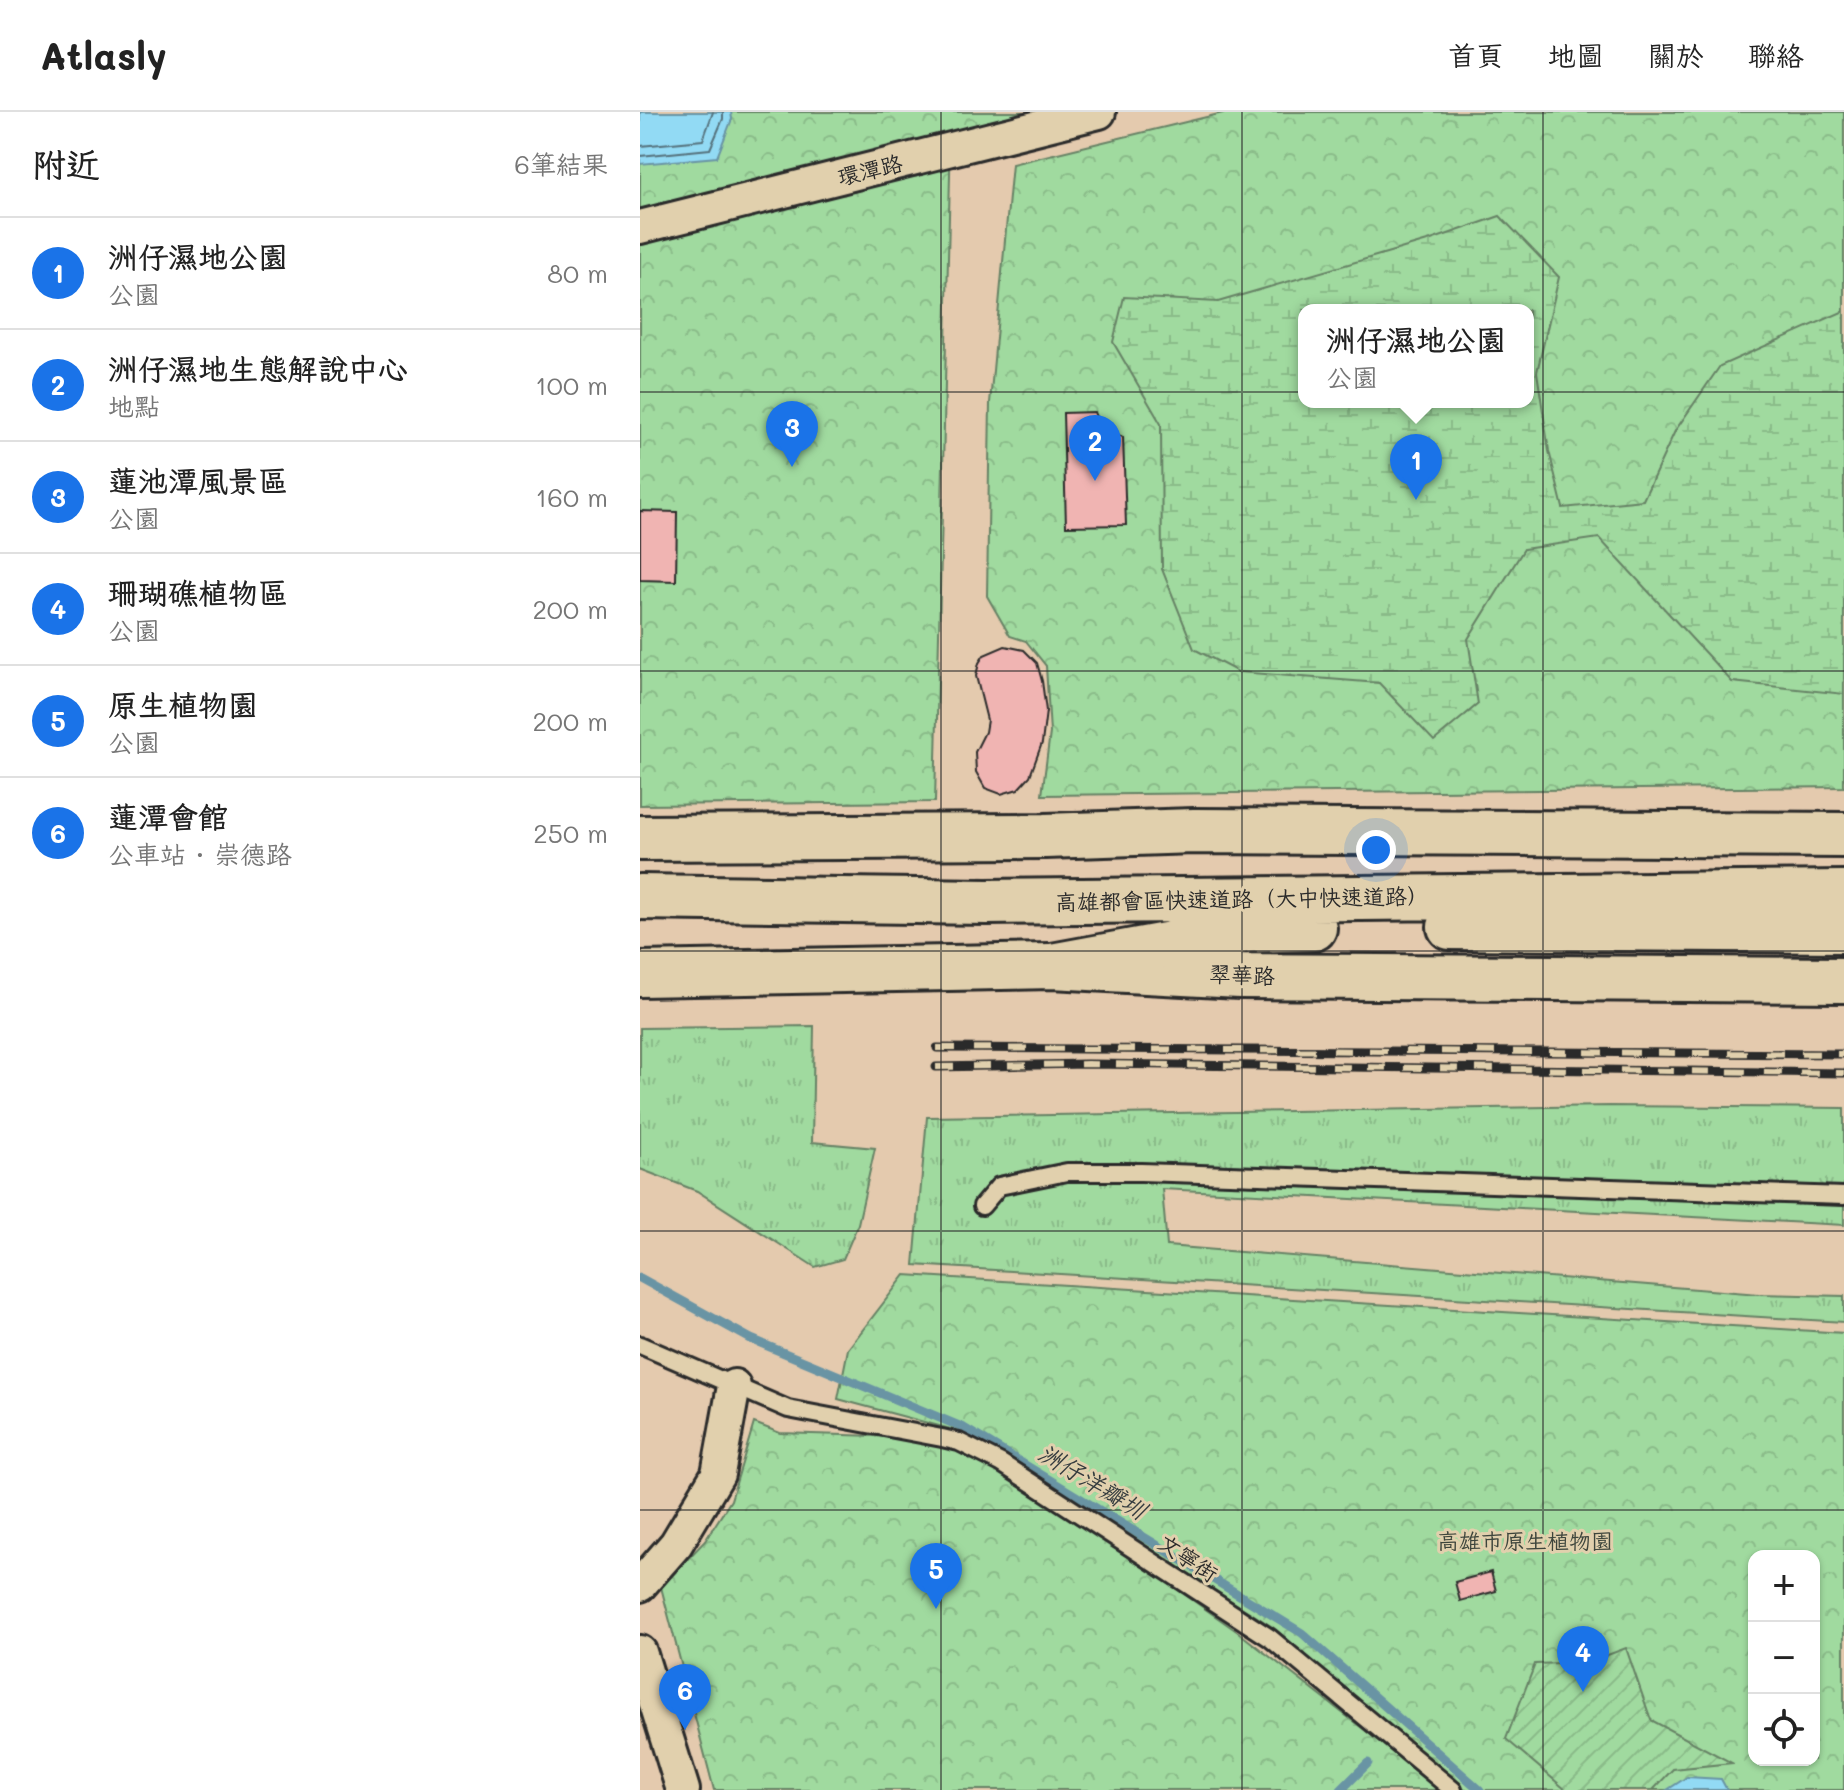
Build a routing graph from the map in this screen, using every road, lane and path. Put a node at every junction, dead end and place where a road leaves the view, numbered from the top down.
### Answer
1 (1099, 112) edge
2 (640, 227) edge
3 (1844, 835) edge
4 (640, 838) edge
5 (1844, 893) edge
6 (640, 897) edge
7 (1844, 930) edge
8 (1052, 966) junction
9 (640, 974) edge
10 (1844, 980) edge
11 (1844, 1196) edge
12 (982, 1206) dead end
13 (640, 1345) edge
14 (734, 1386) junction
15 (640, 1585) edge
16 (642, 1663) edge
17 (683, 1790) edge
18 (1453, 1790) edge

1 - 2 street, 環潭路
3 - 4 main road
5 - 6 main road, 高雄都會區快速道路（大中快速道路）
7 - 8 main road, 高雄都會區快速道路（大中快速道路）
8 - 9 main road, 翠華路
8 - 10 main road, 翠華路
11 - 12 lane
13 - 14 lane, 文寧街
14 - 15 street
14 - 18 lane, 文寧街
16 - 17 street

